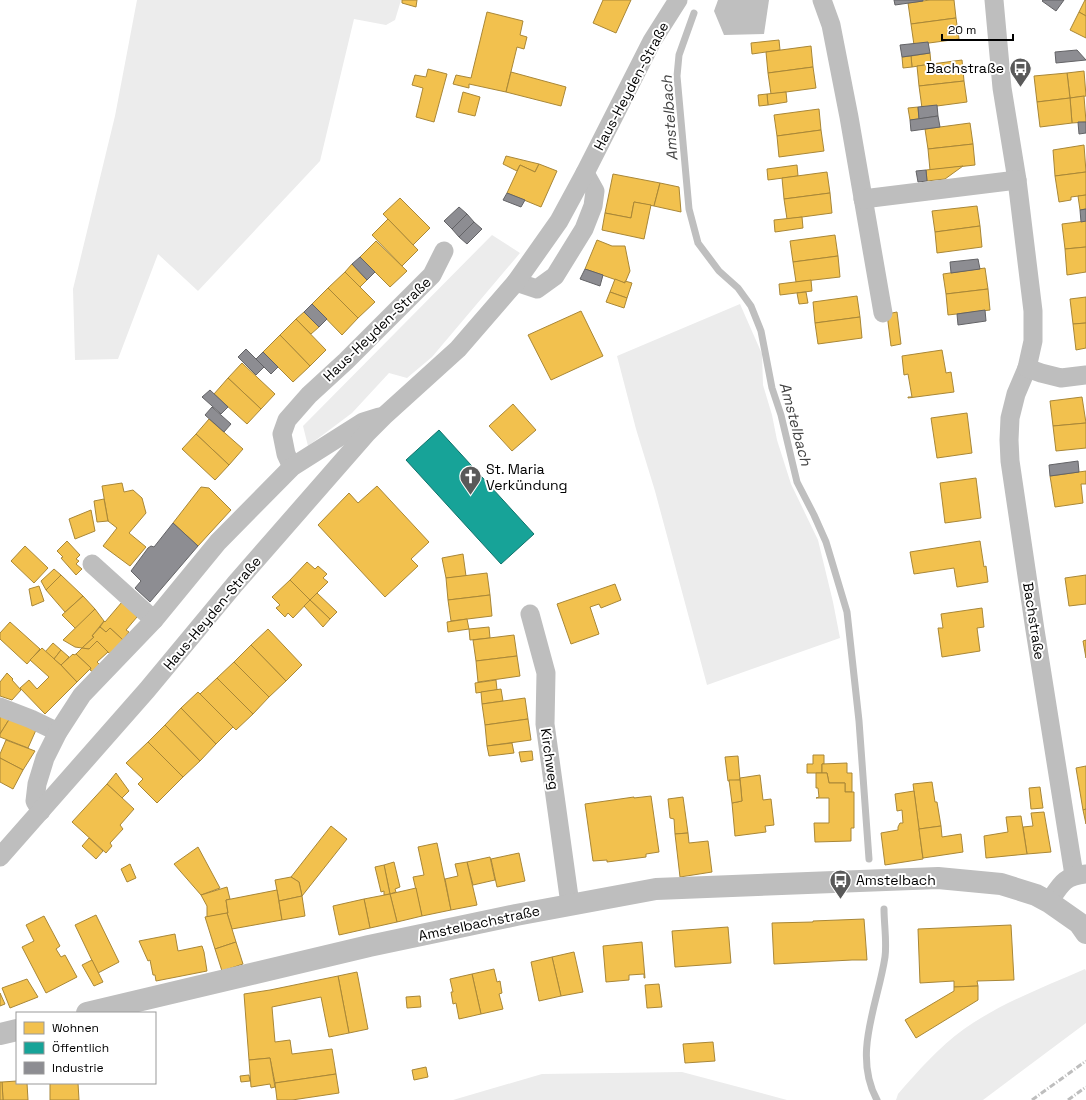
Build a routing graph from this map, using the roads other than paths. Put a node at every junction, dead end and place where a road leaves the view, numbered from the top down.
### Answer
1 (678, 0) edge
2 (822, 0) edge
3 (994, 0) edge
4 (585, 173) junction
5 (1018, 180) junction
6 (863, 199) junction
7 (444, 251) dead end
8 (516, 282) junction
9 (884, 313) dead end
10 (1027, 368) junction
11 (1086, 375) edge
12 (384, 416) junction
13 (292, 467) junction
14 (92, 564) dead end
15 (530, 614) dead end
16 (154, 620) junction
17 (0, 707) edge
18 (58, 732) junction
19 (41, 811) junction
20 (0, 857) edge
21 (1080, 875) edge
22 (1049, 902) junction
23 (570, 904) junction
24 (1086, 934) edge
25 (91, 1012) edge
26 (16, 1030) edge
27 (0, 1034) edge

1 - 4 street, Haus-Heyden-Straße
2 - 6 street
3 - 5 street, Bachstraße
4 - 8 street, Haus-Heyden-Straße
4 - 8 street
5 - 6 street
5 - 10 street, Bachstraße
6 - 9 street
7 - 13 street, Haus-Heyden-Straße
8 - 12 street, Haus-Heyden-Straße
10 - 11 street
10 - 21 street, Bachstraße
12 - 13 street, Haus-Heyden-Straße
12 - 19 street, Haus-Heyden-Straße
13 - 16 street, Haus-Heyden-Straße
14 - 16 street
15 - 23 street, Kirchweg
16 - 18 street, Haus-Heyden-Straße
17 - 18 street
18 - 19 street, Haus-Heyden-Straße
19 - 20 street, Haus-Heyden-Straße
21 - 22 street
22 - 23 street, Amstelbachstraße
22 - 24 street, Amstelbachstraße
23 - 25 street, Amstelbachstraße
26 - 27 street

